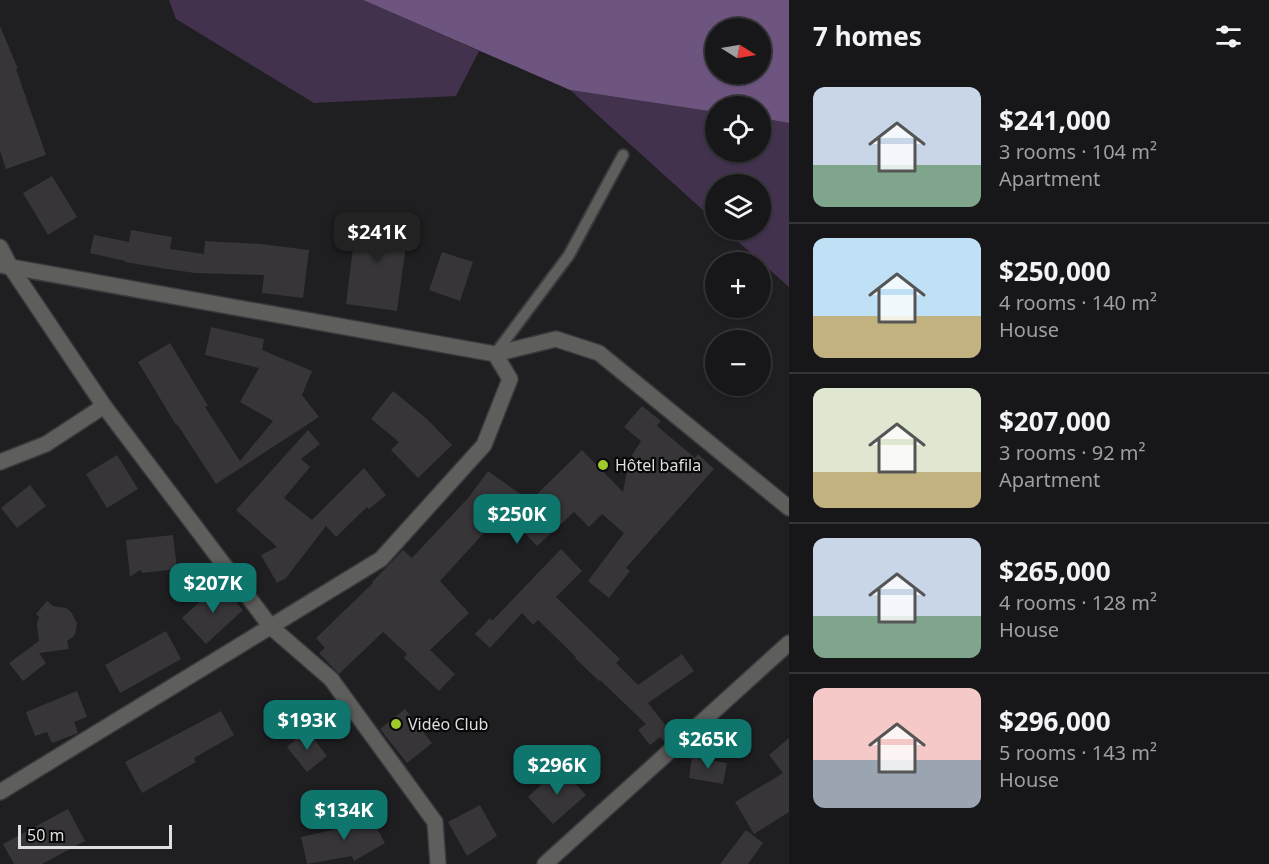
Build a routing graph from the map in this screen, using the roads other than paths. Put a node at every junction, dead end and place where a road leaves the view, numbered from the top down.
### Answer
1 (623, 155) dead end
2 (0, 247) edge
3 (5, 266) edge
4 (495, 354) junction
5 (104, 406) junction
6 (0, 462) edge
7 (789, 508) edge
8 (271, 627) junction
9 (789, 643) edge
10 (0, 792) edge
11 (438, 864) edge
12 (545, 864) edge

1 - 4 lane
2 - 3 street
3 - 4 street
3 - 5 street
4 - 7 street
4 - 8 street
5 - 6 street
5 - 8 street
8 - 10 street
8 - 11 street
9 - 12 street

